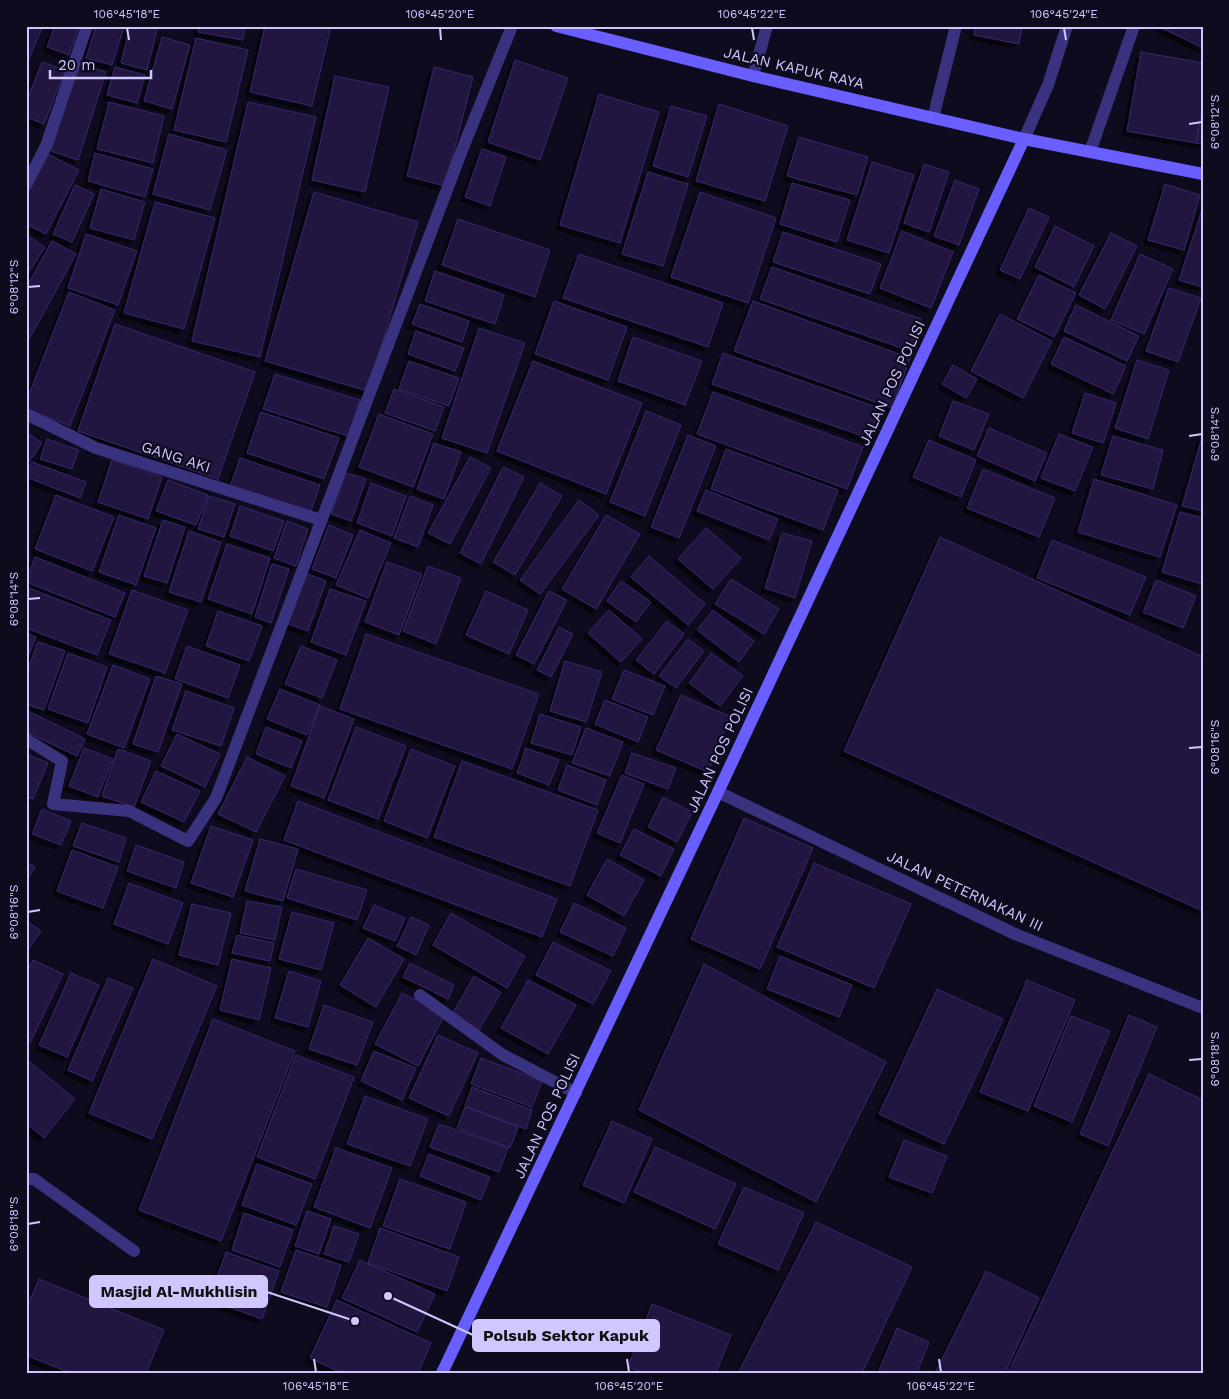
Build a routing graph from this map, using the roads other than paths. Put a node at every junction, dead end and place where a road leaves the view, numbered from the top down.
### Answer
1 (87, 26) edge
2 (512, 26) edge
3 (556, 26) edge
4 (767, 26) edge
5 (956, 26) edge
6 (1067, 26) edge
7 (1134, 26) edge
8 (753, 76) junction
9 (933, 118) junction
10 (1024, 139) junction
11 (1090, 152) junction
12 (1203, 174) edge
13 (26, 185) edge
14 (26, 414) edge
15 (321, 520) junction
16 (26, 739) edge
17 (718, 792) junction
18 (420, 995) dead end
19 (1203, 1008) edge
20 (576, 1093) junction
21 (26, 1179) edge
22 (134, 1251) dead end
23 (442, 1373) edge

1 - 13 street
2 - 15 street
3 - 8 street, JALAN KAPUK RAYA
4 - 8 street
5 - 9 street
6 - 10 street
7 - 11 street
8 - 9 street, JALAN KAPUK RAYA
9 - 10 street, JALAN KAPUK RAYA
10 - 11 street, JALAN KAPUK RAYA
10 - 17 street, JALAN POS POLISI
11 - 12 street, JALAN KAPUK RAYA
14 - 15 street, GANG AKI
15 - 16 street
17 - 19 street, JALAN PETERNAKAN III
17 - 20 street, JALAN POS POLISI
18 - 20 street
20 - 23 street, JALAN POS POLISI
21 - 22 street

